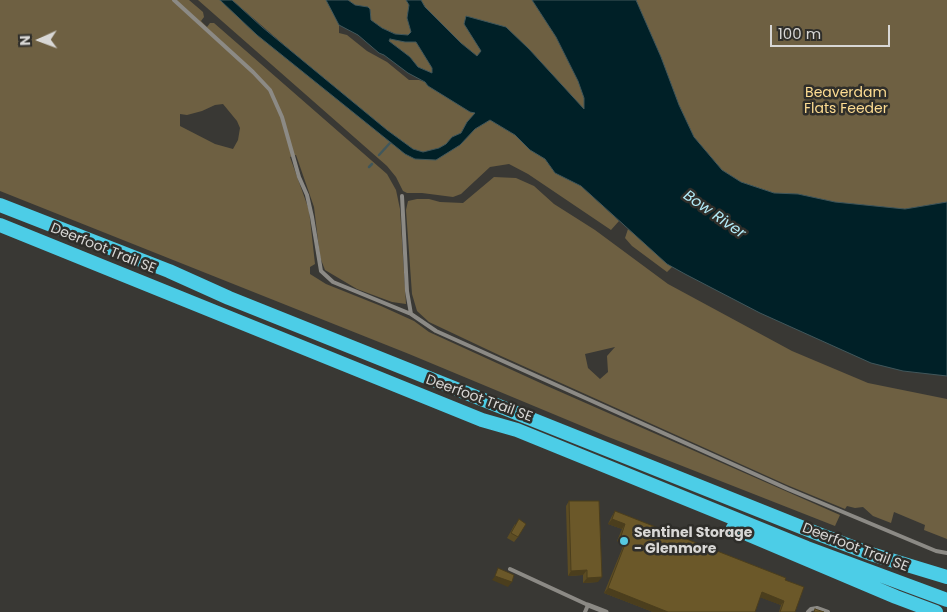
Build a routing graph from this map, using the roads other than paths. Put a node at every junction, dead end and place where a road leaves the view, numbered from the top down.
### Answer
1 (174, 0) edge
2 (402, 196) dead end
3 (0, 204) edge
4 (0, 225) edge
5 (411, 314) junction
6 (482, 420) junction
7 (947, 553) edge
8 (510, 570) dead end
9 (947, 577) edge
10 (947, 600) edge
11 (588, 605) junction
12 (585, 612) edge
13 (606, 612) edge
14 (808, 612) edge
15 (828, 612) edge
16 (936, 612) edge

1 - 5 lane
2 - 5 lane
3 - 9 highway, Deerfoot Trail SE
4 - 6 highway, Deerfoot Trail SE
5 - 7 lane
6 - 10 highway, Deerfoot Trail SE
6 - 16 highway
8 - 11 lane
11 - 12 lane
11 - 13 street
14 - 15 lane

